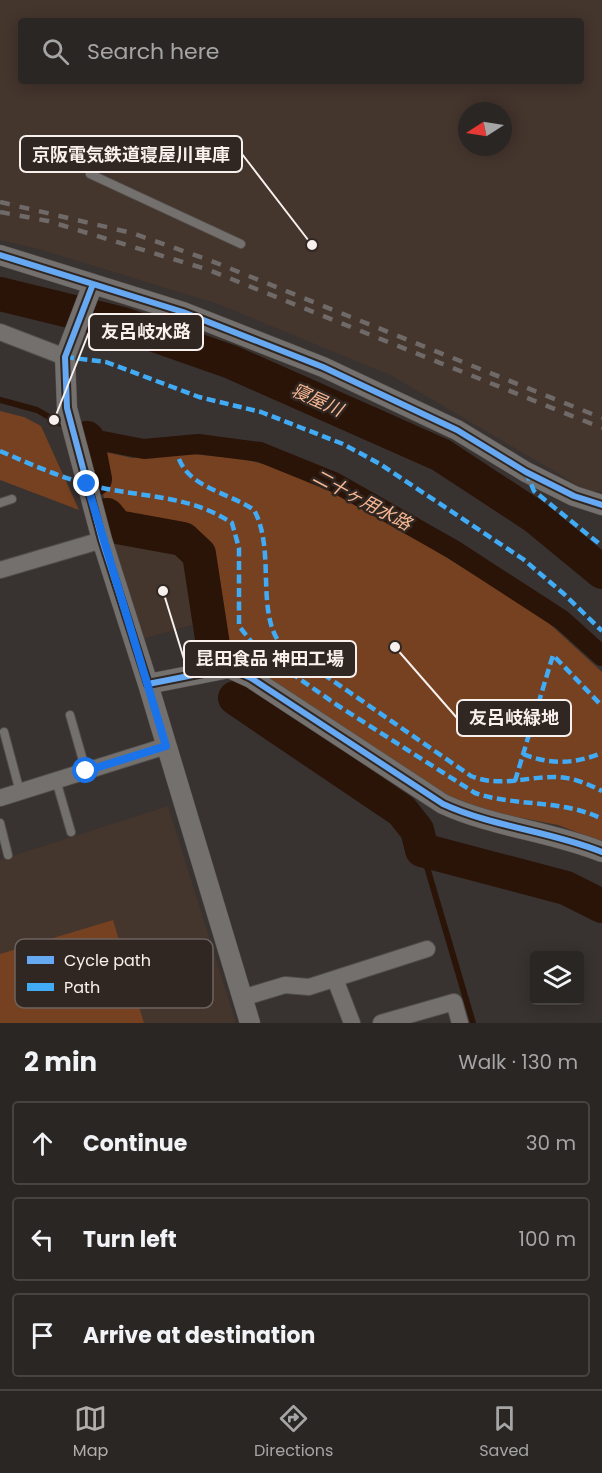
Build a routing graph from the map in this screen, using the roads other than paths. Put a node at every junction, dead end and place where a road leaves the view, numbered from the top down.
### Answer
1 (90, 174) dead end
2 (241, 244) dead end
3 (0, 255) edge
4 (93, 284) junction
5 (0, 332) edge
6 (66, 357) junction
7 (12, 499) dead end
8 (0, 503) edge
9 (602, 505) edge
10 (102, 540) junction
11 (0, 570) edge
12 (148, 684) junction
13 (70, 715) dead end
14 (4, 732) dead end
15 (166, 746) junction
16 (86, 771) junction
17 (56, 780) junction
18 (20, 792) junction
19 (0, 798) edge
20 (0, 824) edge
21 (71, 832) dead end
22 (602, 852) edge
23 (8, 855) dead end
24 (427, 949) dead end
25 (335, 979) junction
26 (242, 998) junction
27 (250, 1023) edge
28 (352, 1023) edge
29 (381, 1023) edge
30 (460, 1023) edge

1 - 2 lane
3 - 4 street
4 - 6 street
4 - 9 street
5 - 6 street
6 - 10 street
7 - 8 lane
10 - 11 street
10 - 12 street
12 - 15 street
12 - 22 street
13 - 16 lane
14 - 18 lane
15 - 16 street
15 - 26 street
16 - 17 street
17 - 18 street
17 - 21 lane
18 - 19 street
20 - 23 lane
24 - 25 street
25 - 26 street
25 - 28 street
26 - 27 street
29 - 30 street

